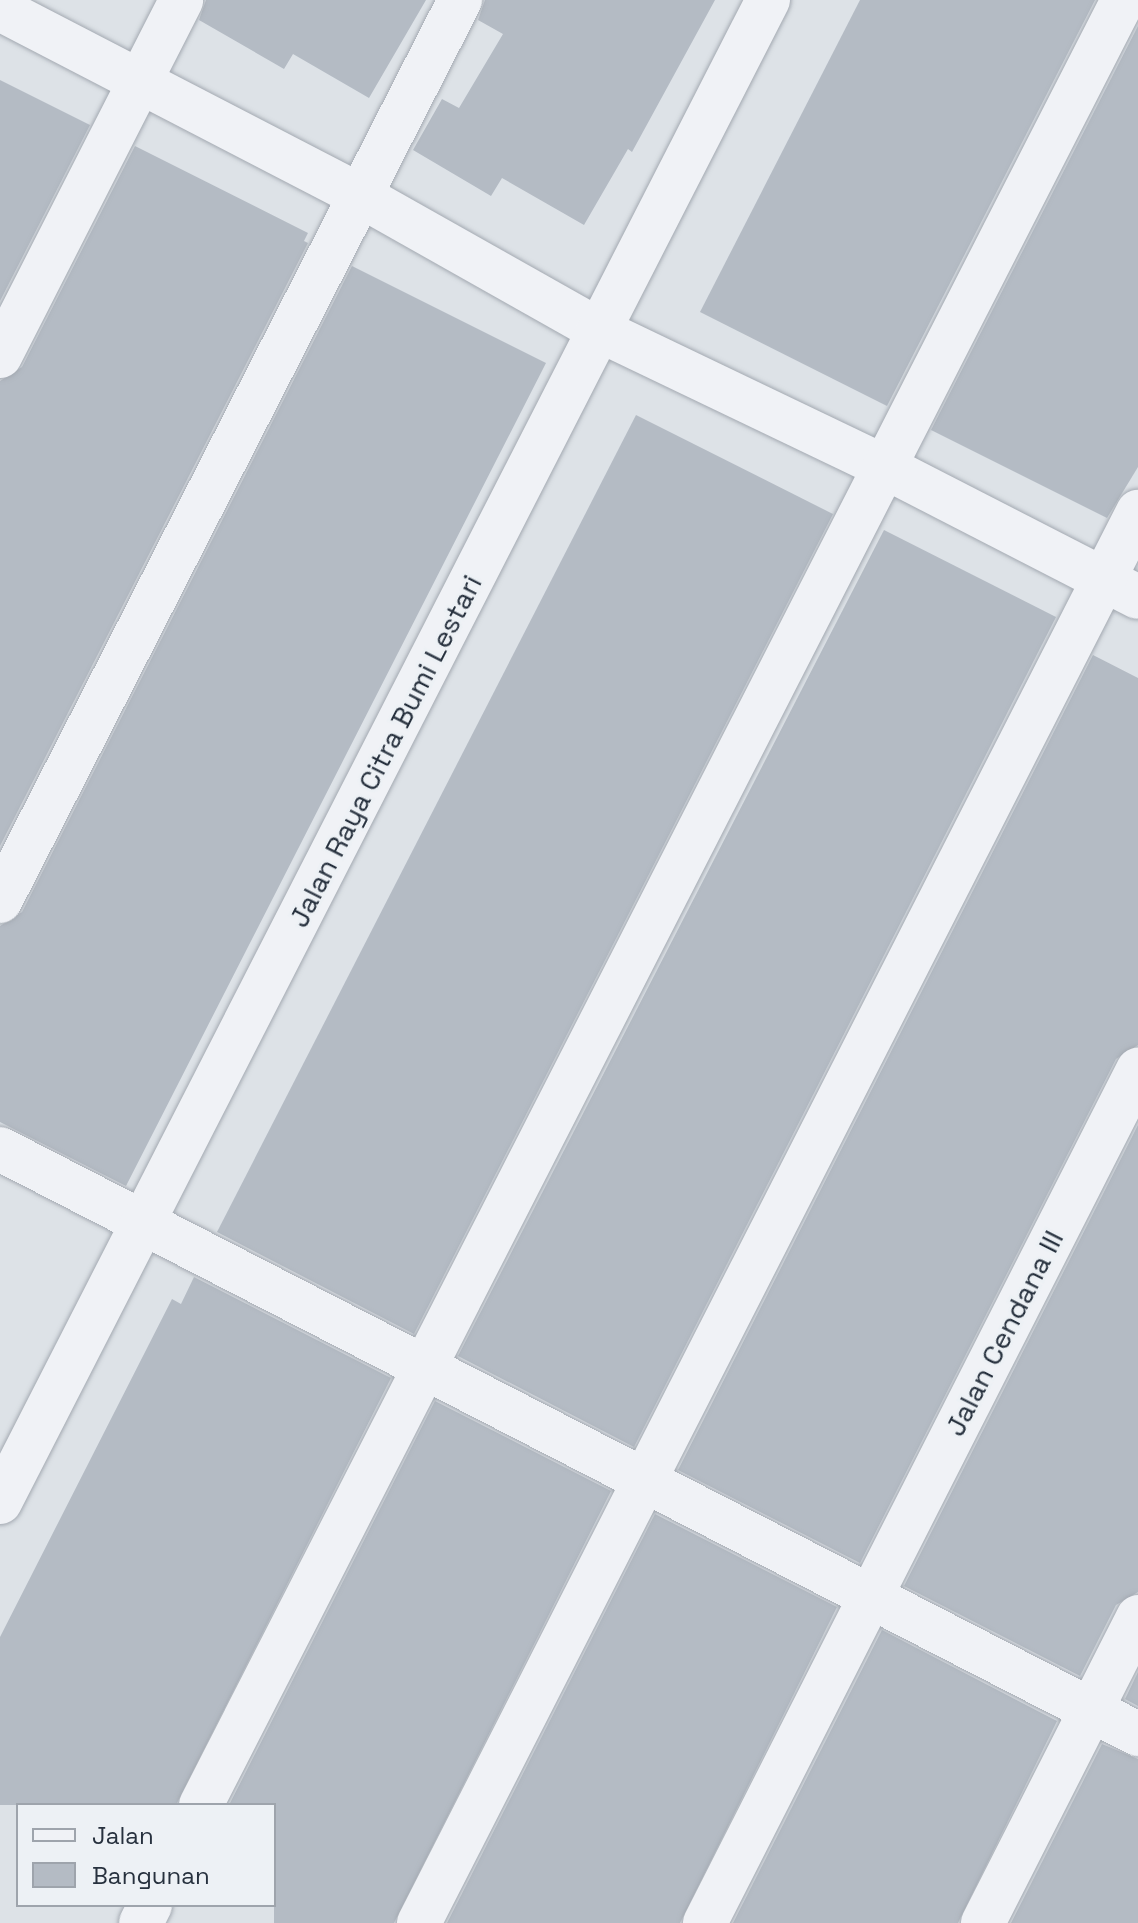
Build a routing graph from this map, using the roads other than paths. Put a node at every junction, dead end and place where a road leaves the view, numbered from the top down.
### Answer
1 (181, 0) edge
2 (460, 0) edge
3 (768, 0) edge
4 (1123, 0) edge
5 (0, 9) edge
6 (140, 81) junction
7 (361, 196) junction
8 (599, 330) junction
9 (0, 356) edge
10 (885, 467) junction
11 (1138, 512) edge
12 (1121, 588) edge
13 (0, 901) edge
14 (1138, 1070) edge
15 (0, 1149) edge
16 (146, 1222) junction
17 (424, 1368) junction
18 (645, 1481) junction
19 (0, 1502) edge
20 (871, 1596) junction
21 (1138, 1617) edge
22 (1091, 1710) junction
23 (1138, 1734) edge
24 (202, 1803) edge
25 (419, 1923) edge
26 (705, 1923) edge
27 (983, 1923) edge

1 - 6 street
2 - 7 street
3 - 8 street, Jalan Raya Citra Bumi Lestari
4 - 10 street
5 - 6 street
6 - 7 street
6 - 9 street
7 - 8 street
7 - 13 street
8 - 10 street
8 - 16 street, Jalan Raya Citra Bumi Lestari
10 - 12 street
10 - 17 street
11 - 12 street
12 - 18 street
14 - 20 street, Jalan Cendana III
15 - 16 street
16 - 17 street
16 - 19 street, Jalan Raya Citra Bumi Lestari
17 - 18 street
17 - 24 street
18 - 20 street
18 - 25 street
20 - 22 street
20 - 26 street, Jalan Cendana III
21 - 22 street
22 - 23 street
22 - 27 street

